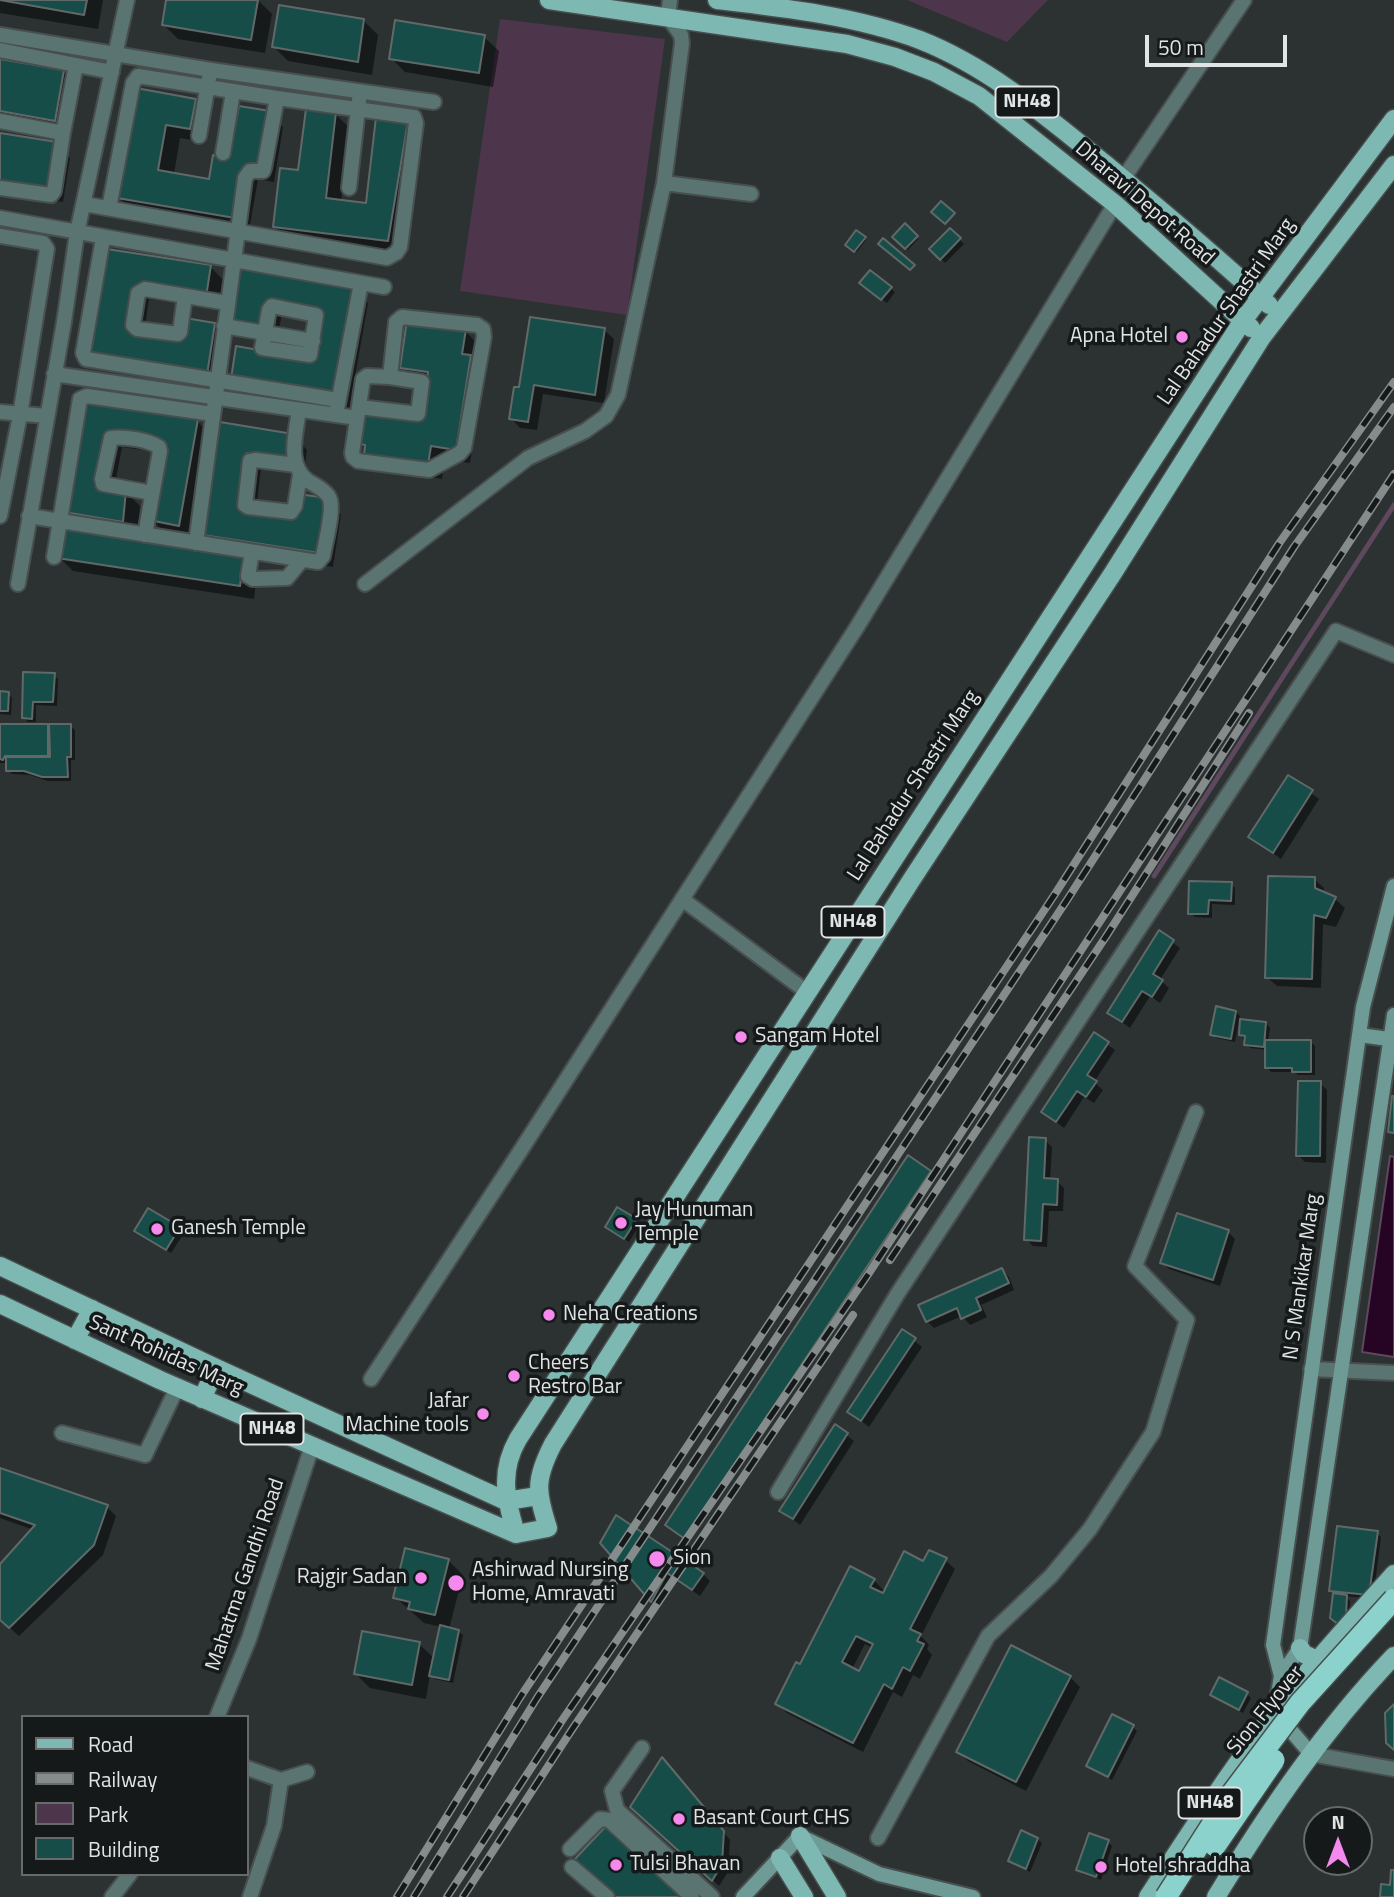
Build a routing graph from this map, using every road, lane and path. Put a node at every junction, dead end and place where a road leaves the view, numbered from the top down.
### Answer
1 (127, 0) edge
2 (549, 0) edge
3 (717, 0) edge
4 (1244, 0) edge
5 (669, 8) edge
6 (0, 35) edge
7 (0, 50) edge
8 (116, 52) junction
9 (76, 65) junction
10 (211, 70) junction
11 (112, 72) junction
12 (208, 87) junction
13 (233, 92) junction
14 (360, 92) junction
15 (277, 98) junction
16 (434, 102) dead end
17 (358, 109) junction
18 (1394, 119) edge
19 (0, 121) edge
20 (63, 133) junction
21 (200, 136) dead end
22 (223, 153) dead end
23 (1364, 159) junction
24 (1391, 169) edge
25 (1123, 179) junction
26 (664, 183) junction
27 (0, 188) edge
28 (349, 188) dead end
29 (751, 194) dead end
30 (84, 204) junction
31 (1115, 204) junction
32 (109, 208) junction
33 (0, 218) edge
34 (237, 231) junction
35 (77, 233) junction
36 (0, 236) edge
37 (103, 238) junction
38 (233, 260) junction
39 (360, 283) junction
40 (384, 287) dead end
41 (185, 296) dead end
42 (1261, 298) junction
43 (227, 303) junction
44 (1280, 314) junction
45 (1242, 322) junction
46 (224, 326) junction
47 (264, 333) junction
48 (1262, 337) junction
49 (113, 363) junction
50 (54, 374) junction
51 (187, 376) junction
52 (390, 377) junction
53 (217, 381) junction
54 (111, 383) junction
55 (250, 387) junction
56 (185, 393) junction
57 (215, 398) junction
58 (108, 399) junction
59 (249, 402) junction
60 (337, 408) junction
61 (182, 410) junction
62 (299, 410) junction
63 (0, 412) edge
64 (358, 412) junction
65 (213, 414) junction
66 (20, 415) junction
67 (47, 416) junction
68 (298, 470) junction
69 (152, 493) junction
70 (0, 516) edge
71 (29, 516) junction
72 (60, 521) junction
73 (145, 535) junction
74 (196, 543) junction
75 (252, 552) junction
76 (54, 557) dead end
77 (301, 561) junction
78 (18, 584) dead end
79 (365, 584) dead end
80 (1394, 655) edge
81 (1394, 886) edge
82 (682, 899) junction
83 (1392, 903) edge
84 (855, 920) junction
85 (877, 935) junction
86 (807, 992) junction
87 (1394, 1015) edge
88 (1359, 1035) junction
89 (1389, 1039) junction
90 (1196, 1112) dead end
91 (0, 1266) edge
92 (0, 1304) edge
93 (92, 1309) junction
94 (75, 1340) junction
95 (216, 1368) junction
96 (1311, 1369) junction
97 (1341, 1370) junction
98 (1394, 1373) edge
99 (371, 1379) dead end
100 (177, 1388) junction
101 (202, 1399) junction
102 (62, 1433) dead end
103 (312, 1446) junction
104 (778, 1492) dead end
105 (538, 1496) junction
106 (506, 1501) junction
107 (516, 1534) junction
108 (1394, 1574) edge
109 (1394, 1599) edge
110 (1394, 1616) edge
111 (1300, 1648) junction
112 (1394, 1656) edge
113 (1317, 1660) junction
114 (1281, 1676) junction
115 (1275, 1712) junction
116 (218, 1715) edge
117 (642, 1748) dead end
118 (1311, 1754) junction
119 (248, 1768) edge
120 (1394, 1769) edge
121 (307, 1772) dead end
122 (281, 1780) junction
123 (800, 1836) junction
124 (878, 1838) dead end
125 (570, 1849) dead end
126 (780, 1858) junction
127 (572, 1867) dead end
128 (128, 1876) edge
129 (112, 1897) edge
130 (250, 1897) edge
131 (607, 1897) edge
132 (692, 1897) edge
133 (712, 1897) edge
134 (743, 1897) edge
135 (804, 1897) edge
136 (837, 1897) edge
137 (973, 1897) edge
138 (1148, 1897) edge
139 (1166, 1897) edge
140 (1181, 1897) edge
141 (1216, 1897) edge

1 - 8 street
2 - 5 main road, Dharavi Depot Road
3 - 25 main road, NH48
4 - 25 street
5 - 26 street
5 - 31 main road, Dharavi Depot Road
6 - 8 street
7 - 9 street
8 - 10 street
8 - 11 street
9 - 11 street
9 - 20 street
10 - 12 street
10 - 14 street
11 - 30 street
12 - 13 street
12 - 21 street
12 - 32 street
13 - 15 street
13 - 22 street
14 - 16 street
14 - 17 street
15 - 17 street
15 - 34 street
17 - 28 street
17 - 34 street
18 - 23 main road, Lal Bahadur Shastri Marg / NH48
19 - 20 street
20 - 27 street
23 - 24 main road
23 - 42 main road, Lal Bahadur Shastri Marg / NH48
24 - 44 main road, Lal Bahadur Shastri Marg / NH48
25 - 42 main road, NH48
26 - 29 street
26 - 79 street
30 - 32 street
30 - 35 street
31 - 45 main road, Dharavi Depot Road
31 - 82 street
32 - 34 street
33 - 35 street
34 - 38 street
35 - 37 street
35 - 50 street
36 - 66 street
37 - 38 street
37 - 49 street
38 - 39 street
38 - 43 street
39 - 40 street
39 - 60 street
41 - 43 street
42 - 44 main road, NH48
42 - 45 main road, Lal Bahadur Shastri Marg / NH48
43 - 46 street
44 - 48 main road, Lal Bahadur Shastri Marg / NH48
45 - 48 main road, Dharavi Depot Road
45 - 84 main road, Lal Bahadur Shastri Marg / NH48
46 - 47 street
46 - 53 street
47 - 47 street
48 - 85 main road, Lal Bahadur Shastri Marg / NH48
49 - 51 street
49 - 54 street
50 - 54 street
50 - 67 street
51 - 53 street
51 - 56 street
52 - 64 street
52 - 64 street
52 - 64 street
53 - 55 street
53 - 57 street
54 - 56 street
54 - 58 street
55 - 59 street
55 - 60 street
56 - 57 street
56 - 61 street
57 - 59 street
57 - 65 street
58 - 61 street
58 - 72 street
59 - 62 street
60 - 62 street
60 - 64 street
61 - 65 street
62 - 68 street
63 - 66 street
65 - 74 street
66 - 67 street
66 - 70 street
67 - 71 street
68 - 68 street
68 - 77 street
69 - 69 street
69 - 73 street
71 - 72 street
71 - 78 street
72 - 73 street
72 - 76 street
73 - 74 street
74 - 75 street
75 - 77 street
75 - 77 street
80 - 104 street
81 - 83 main road, N S Mankikar Marg
82 - 86 street
82 - 99 street
83 - 88 main road, N S Mankikar Marg
84 - 85 main road
84 - 86 main road, Lal Bahadur Shastri Marg / NH48
85 - 105 main road, Lal Bahadur Shastri Marg / NH48
86 - 106 main road, Lal Bahadur Shastri Marg / NH48
87 - 89 main road, N S Mankikar Marg
88 - 89 main road
88 - 96 main road, N S Mankikar Marg
89 - 97 main road, N S Mankikar Marg
90 - 124 street
91 - 93 main road, Sant Rohidas Marg
92 - 94 main road, Sant Rohidas Marg / NH48
93 - 94 main road
93 - 95 main road, Sant Rohidas Marg
94 - 100 main road, Sant Rohidas Marg / NH48
95 - 101 main road
95 - 106 main road, Sant Rohidas Marg
96 - 97 street
96 - 114 main road, N S Mankikar Marg
97 - 98 street
97 - 111 main road, N S Mankikar Marg
100 - 101 main road, Sant Rohidas Marg / NH48
100 - 102 street
101 - 103 main road, Sant Rohidas Marg / NH48
103 - 107 main road, Sant Rohidas Marg / NH48
103 - 116 street, Mahatma Gandhi Road
105 - 106 main road
105 - 107 main road, Lal Bahadur Shastri Marg / NH48
106 - 107 main road, Lal Bahadur Shastri Marg / NH48
108 - 113 main road, NH48
109 - 139 highway, Sion Flyover, bridge
110 - 140 highway, Sion Flyover, bridge
111 - 113 main road
111 - 114 main road, N S Mankikar Marg
112 - 118 main road, NH48
113 - 115 main road, NH48
114 - 115 main road, N S Mankikar Marg
115 - 118 main road
115 - 138 main road, NH48
117 - 133 street
118 - 120 street
118 - 141 main road, NH48
119 - 122 street
121 - 122 street
122 - 130 street
123 - 126 main road
123 - 136 main road
123 - 137 main road
125 - 132 street
126 - 134 main road
126 - 135 main road
127 - 131 street
128 - 129 street

